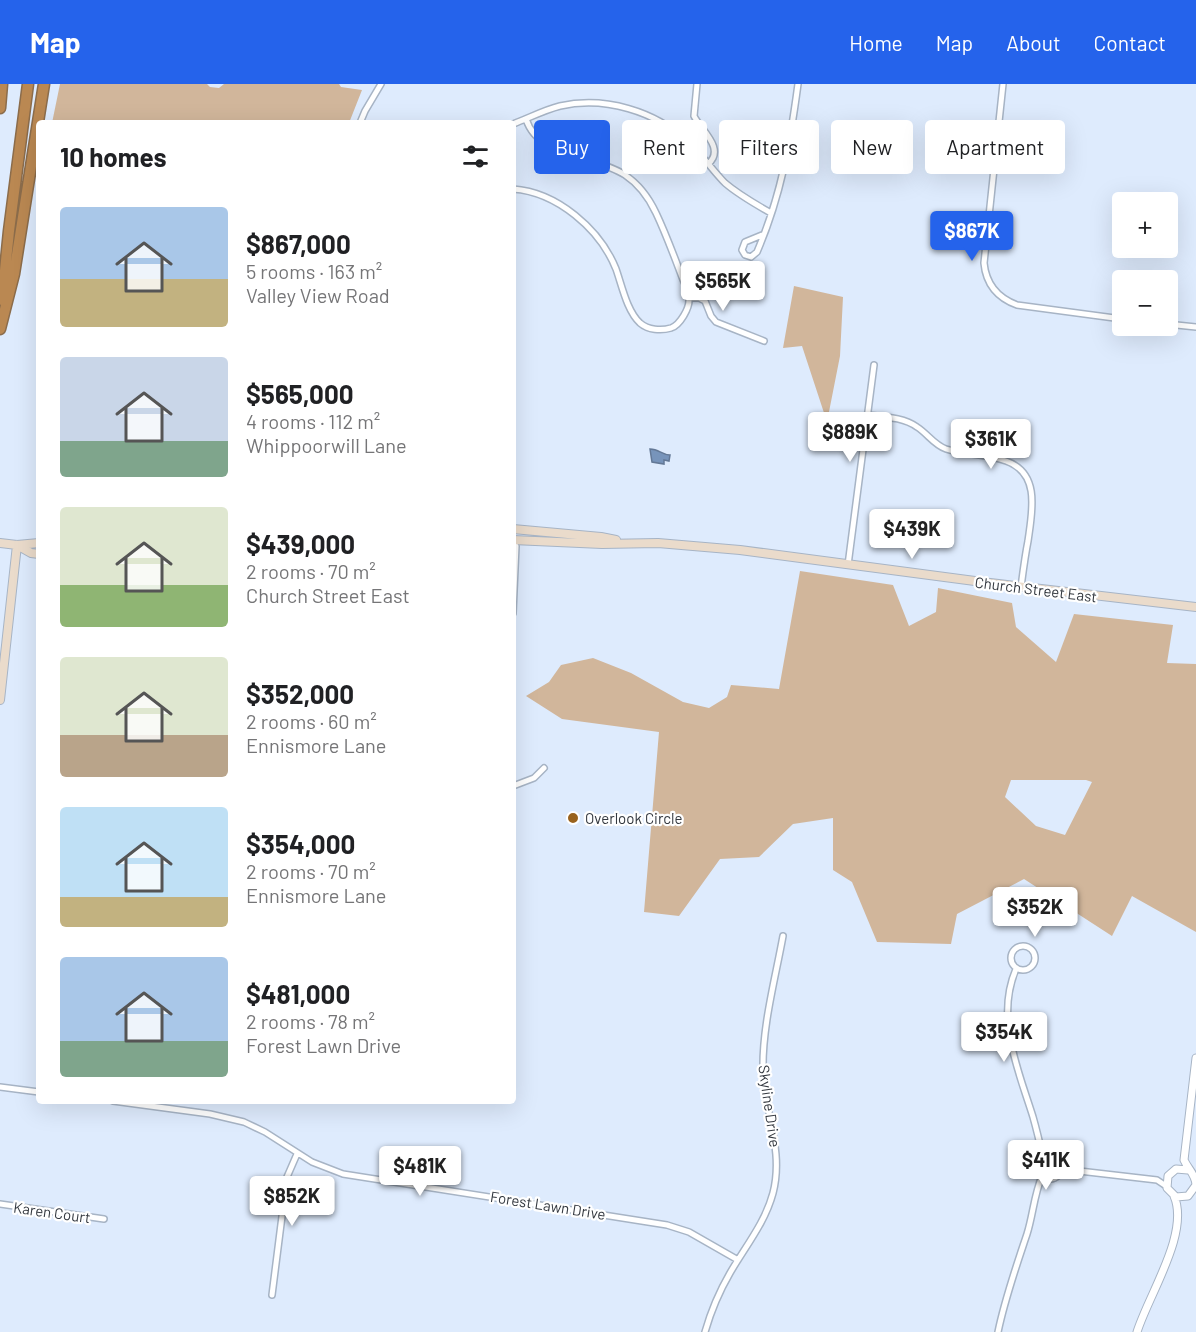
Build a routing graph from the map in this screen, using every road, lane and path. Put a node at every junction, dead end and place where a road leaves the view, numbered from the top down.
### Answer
1 (2, 84) edge
2 (28, 84) edge
3 (44, 84) edge
4 (381, 84) edge
5 (697, 84) edge
6 (798, 84) edge
7 (1003, 84) edge
8 (0, 108) edge
9 (526, 119) junction
10 (38, 120) edge
11 (361, 120) edge
12 (516, 123) edge
13 (36, 135) edge
14 (708, 164) junction
15 (516, 189) edge
16 (771, 213) junction
17 (762, 235) dead end
18 (690, 298) junction
19 (1112, 317) edge
20 (0, 324) edge
21 (1178, 325) edge
22 (1196, 327) edge
23 (0, 329) edge
24 (764, 341) dead end
25 (874, 365) dead end
26 (868, 415) junction
27 (516, 529) edge
28 (516, 542) edge
29 (626, 542) junction
30 (0, 543) edge
31 (36, 543) edge
32 (17, 545) junction
33 (36, 554) edge
34 (848, 565) junction
35 (1021, 587) junction
36 (1196, 607) edge
37 (0, 700) edge
38 (544, 768) dead end
39 (516, 785) edge
40 (783, 936) dead end
41 (1016, 969) junction
42 (1196, 1058) edge
43 (0, 1087) edge
44 (36, 1092) edge
45 (135, 1104) edge
46 (297, 1154) junction
47 (1043, 1158) junction
48 (1184, 1160) junction
49 (1062, 1169) junction
50 (1176, 1169) junction
51 (1188, 1170) junction
52 (1042, 1176) junction
53 (1168, 1176) junction
54 (1196, 1179) edge
55 (1157, 1180) junction
56 (1166, 1186) junction
57 (1195, 1190) edge
58 (1174, 1196) junction
59 (1184, 1197) junction
60 (0, 1204) edge
61 (1179, 1206) junction
62 (104, 1219) dead end
63 (738, 1260) junction
64 (272, 1295) dead end
65 (705, 1332) edge
66 (998, 1332) edge
67 (1137, 1332) edge

1 - 8 highway
2 - 20 highway
3 - 10 highway
4 - 11 street
5 - 14 street
6 - 16 street
7 - 19 street
9 - 12 street
9 - 14 street
9 - 18 street
13 - 23 highway
14 - 16 street
15 - 18 street
16 - 17 street
18 - 24 street
21 - 22 street
25 - 26 street
26 - 34 street
26 - 35 street
27 - 29 main road, Church Street East
28 - 29 main road, Church Street East
29 - 34 main road, Church Street East
30 - 32 main road
31 - 32 main road
32 - 33 main road
32 - 37 main road
34 - 35 main road, Church Street East
35 - 36 main road, Church Street East
38 - 39 street
40 - 63 street, Skyline Drive
41 - 41 street
41 - 47 street
42 - 48 street
43 - 44 street
45 - 46 street, Forest Lawn Drive
46 - 63 street, Forest Lawn Drive
46 - 64 street
47 - 49 street
47 - 52 street
48 - 50 street
48 - 51 street
49 - 52 street
49 - 55 street
50 - 51 street
50 - 53 street
51 - 54 street
52 - 66 street
53 - 55 street
53 - 56 street
54 - 57 street
55 - 56 street
56 - 58 street
57 - 59 street
58 - 59 street
58 - 61 street
59 - 61 street
60 - 62 street, Karen Court
61 - 67 street
63 - 65 street, Skyline Drive

